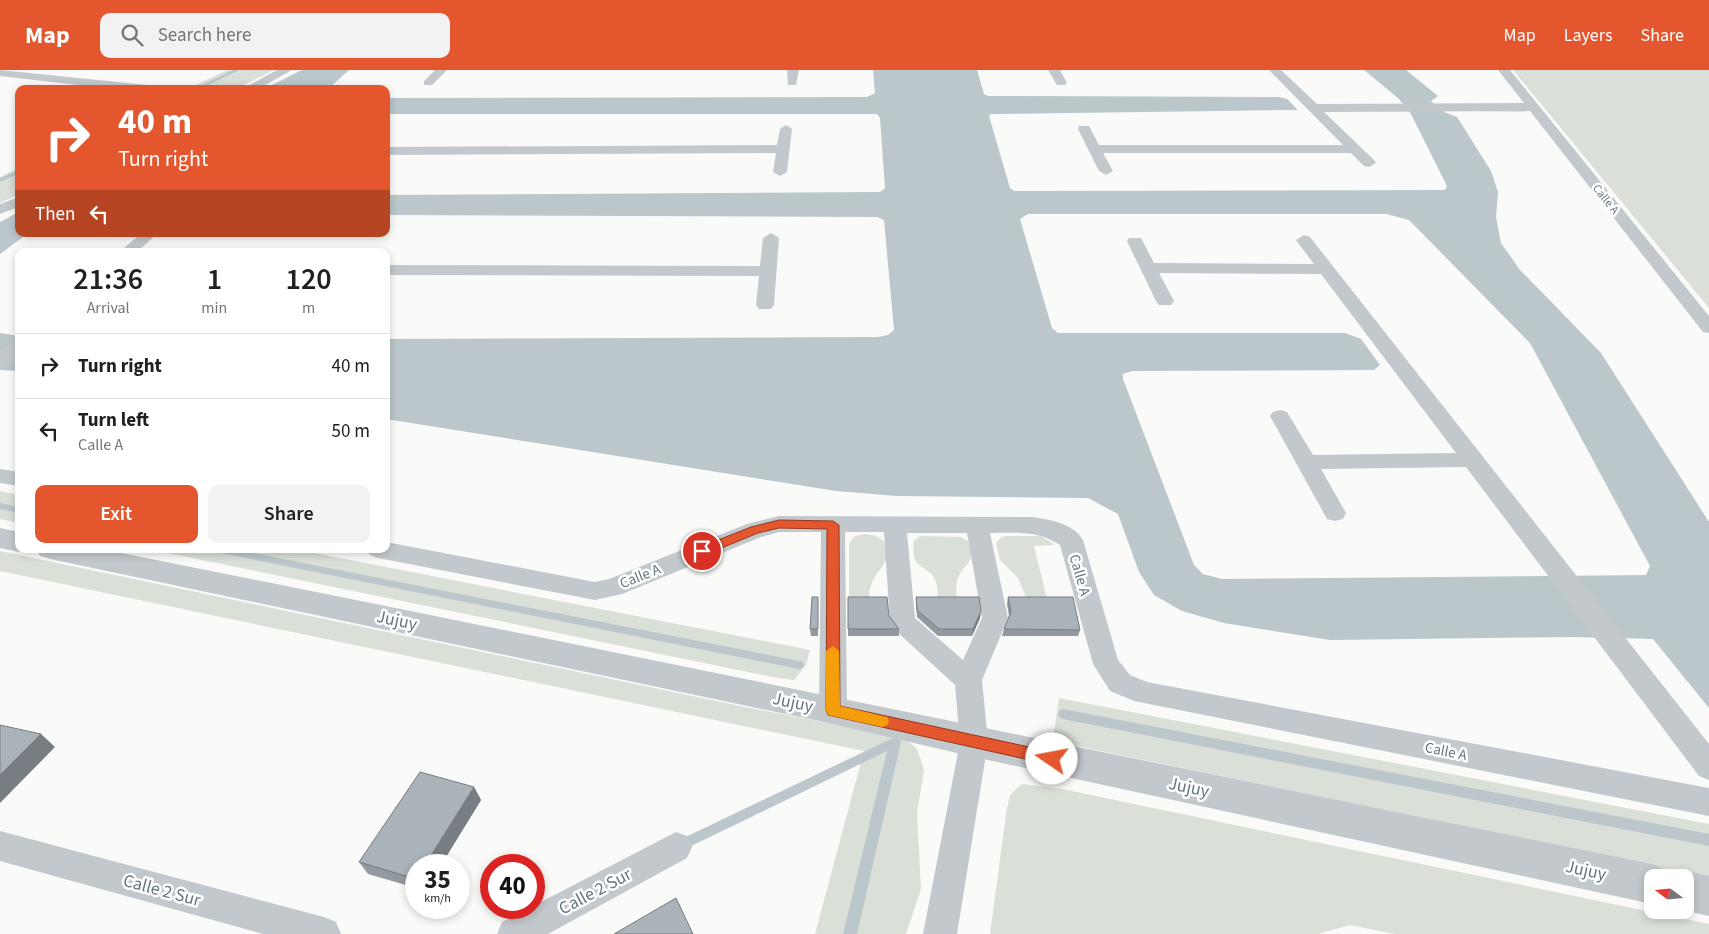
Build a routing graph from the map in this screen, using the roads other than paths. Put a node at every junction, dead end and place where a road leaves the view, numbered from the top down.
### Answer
1 (286, 70) edge
2 (441, 70) edge
3 (793, 70) edge
4 (1054, 70) edge
5 (1275, 70) edge
6 (1504, 70) edge
7 (0, 73) edge
8 (428, 83) dead end
9 (792, 83) dead end
10 (1061, 83) dead end
11 (110, 85) edge
12 (256, 85) edge
13 (1534, 107) junction
14 (1313, 108) junction
15 (786, 129) dead end
16 (1084, 129) dead end
17 (783, 149) junction
18 (1095, 149) junction
19 (1354, 149) junction
20 (390, 150) edge
21 (1369, 163) dead end
22 (1106, 171) dead end
23 (780, 172) dead end
24 (15, 203) edge
25 (0, 210) edge
26 (145, 237) edge
27 (771, 238) dead end
28 (1304, 240) dead end
29 (1135, 241) dead end
30 (133, 248) edge
31 (1149, 268) junction
32 (1326, 268) junction
33 (390, 270) edge
34 (768, 270) junction
35 (1165, 300) dead end
36 (765, 305) dead end
37 (1709, 328) edge
38 (15, 348) edge
39 (0, 361) edge
40 (1280, 416) dead end
41 (1473, 460) junction
42 (1306, 462) junction
43 (0, 476) edge
44 (15, 478) edge
45 (1335, 513) dead end
46 (833, 525) junction
47 (896, 525) junction
48 (977, 525) junction
49 (0, 538) edge
50 (15, 541) edge
51 (390, 551) edge
52 (69, 553) edge
53 (968, 680) junction
54 (833, 710) junction
55 (974, 742) junction
56 (1709, 767) edge
57 (1709, 802) edge
58 (0, 846) edge
59 (676, 847) dead end
60 (1644, 882) edge
61 (1694, 893) edge
62 (1709, 896) edge
63 (220, 906) junction
64 (261, 934) edge
65 (324, 934) edge
66 (514, 934) edge
67 (940, 934) edge

1 - 12 street
2 - 8 street
3 - 9 street
4 - 10 street
5 - 14 street
6 - 13 street, Calle A
7 - 11 street
13 - 14 street
13 - 37 street, Calle A
14 - 19 street
15 - 17 street
16 - 18 street
17 - 20 street
17 - 23 street
18 - 19 street
18 - 22 street
19 - 21 street
24 - 25 street
26 - 30 street
27 - 34 street
28 - 32 street
29 - 31 street
31 - 32 street
31 - 35 street
32 - 41 street
33 - 34 street
34 - 36 street
38 - 39 street
40 - 42 street
41 - 42 street
41 - 56 street
42 - 45 street
43 - 44 street
46 - 47 street, Calle A
46 - 51 street, Calle A
46 - 54 street
47 - 48 street, Calle A
47 - 53 street
48 - 53 street
48 - 57 street, Calle A
49 - 50 street
52 - 54 street, Jujuy
53 - 55 street
54 - 55 street, Jujuy
55 - 60 street, Jujuy
55 - 67 street
58 - 63 street, Calle 2 Sur
59 - 66 street, Calle 2 Sur
61 - 62 street
63 - 64 street
63 - 65 street, Calle 2 Sur

